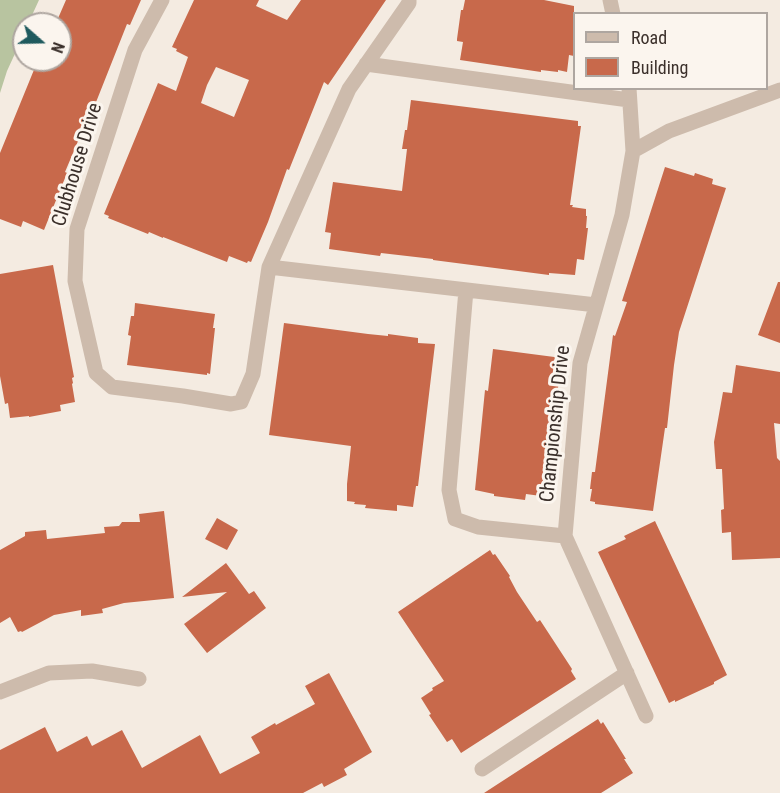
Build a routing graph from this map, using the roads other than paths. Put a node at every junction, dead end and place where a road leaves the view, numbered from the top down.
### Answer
1 (162, 0) edge
2 (409, 0) edge
3 (366, 64) junction
4 (573, 88) edge
5 (594, 90) edge
6 (780, 90) edge
7 (629, 94) edge
8 (633, 151) junction
9 (269, 267) junction
10 (466, 290) junction
11 (596, 305) junction
12 (565, 537) junction
13 (627, 674) junction
14 (139, 679) dead end
15 (0, 692) edge
16 (646, 716) dead end
17 (482, 769) dead end

1 - 9 street, Clubhouse Drive
2 - 3 street, Clubhouse Drive
3 - 4 street
3 - 9 street, Clubhouse Drive
5 - 7 street
6 - 8 street
7 - 8 street, Championship Drive
8 - 11 street, Championship Drive
9 - 10 street
10 - 11 street
10 - 12 street
11 - 12 street, Championship Drive
12 - 13 street, Championship Drive
13 - 16 street, Championship Drive
13 - 17 street
14 - 15 street

